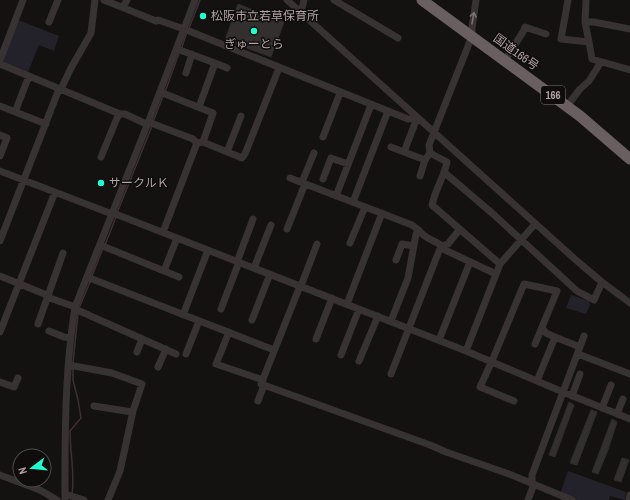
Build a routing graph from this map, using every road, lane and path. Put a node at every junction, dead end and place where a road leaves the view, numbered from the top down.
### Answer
1 (23, 0) edge
2 (58, 0) edge
3 (95, 0) edge
4 (104, 0) edge
5 (127, 0) edge
6 (195, 0) edge
7 (287, 0) edge
8 (304, 0) edge
9 (334, 0) edge
10 (422, 0) edge
11 (476, 0) edge
12 (568, 0) edge
13 (586, 0) edge
14 (123, 7) junction
15 (301, 12) junction
16 (49, 22) dead end
17 (585, 22) junction
18 (629, 27) edge
19 (187, 30) junction
20 (546, 34) dead end
21 (472, 36) junction
22 (398, 38) dead end
23 (589, 42) junction
24 (179, 50) junction
25 (192, 54) junction
26 (505, 60) junction
27 (601, 62) junction
28 (215, 63) junction
29 (0, 64) edge
30 (227, 68) dead end
31 (279, 68) junction
32 (630, 70) edge
33 (186, 73) dead end
34 (30, 77) junction
35 (60, 89) junction
36 (340, 92) junction
37 (163, 93) junction
38 (371, 105) junction
39 (0, 106) edge
40 (567, 106) junction
41 (199, 107) junction
42 (15, 112) junction
43 (388, 112) junction
44 (120, 114) junction
45 (241, 116) dead end
46 (417, 118) junction
47 (151, 123) junction
48 (46, 124) junction
49 (434, 134) junction
50 (0, 135) edge
51 (323, 137) dead end
52 (200, 143) junction
53 (391, 147) dead end
54 (226, 152) junction
55 (314, 152) dead end
56 (404, 152) junction
57 (430, 153) junction
58 (0, 156) edge
59 (101, 157) dead end
60 (425, 160) junction
61 (630, 160) edge
62 (348, 164) junction
63 (0, 171) edge
64 (445, 173) junction
65 (420, 176) dead end
66 (290, 178) dead end
67 (324, 179) dead end
68 (24, 180) junction
69 (303, 183) junction
70 (55, 192) junction
71 (336, 196) junction
72 (353, 202) junction
73 (365, 207) junction
74 (115, 214) junction
75 (382, 214) junction
76 (253, 219) dead end
77 (535, 224) junction
78 (271, 226) dead end
79 (460, 229) junction
80 (287, 230) dead end
81 (419, 230) junction
82 (163, 232) junction
83 (177, 238) junction
84 (0, 240) edge
85 (520, 240) junction
86 (350, 243) dead end
87 (317, 244) dead end
88 (103, 246) junction
89 (414, 246) junction
90 (442, 246) junction
91 (208, 250) junction
92 (64, 253) dead end
93 (396, 260) dead end
94 (238, 262) junction
95 (470, 262) junction
96 (500, 264) junction
97 (254, 268) junction
98 (164, 271) junction
99 (270, 274) junction
100 (496, 274) junction
101 (0, 276) edge
102 (179, 276) dead end
103 (90, 278) junction
104 (602, 282) junction
105 (19, 284) junction
106 (300, 286) junction
107 (47, 296) junction
108 (332, 298) junction
109 (630, 303) edge
110 (347, 304) junction
111 (77, 309) junction
112 (221, 309) dead end
113 (359, 309) junction
114 (183, 315) junction
115 (378, 316) junction
116 (252, 320) dead end
117 (199, 321) junction
118 (390, 321) junction
119 (38, 324) dead end
120 (409, 328) junction
121 (542, 328) junction
122 (0, 332) edge
123 (49, 332) dead end
124 (229, 332) junction
125 (584, 336) dead end
126 (555, 337) junction
127 (70, 338) junction
128 (142, 339) junction
129 (316, 339) dead end
130 (439, 340) junction
131 (535, 344) dead end
132 (166, 349) junction
133 (274, 350) junction
134 (466, 351) junction
135 (579, 351) junction
136 (137, 352) dead end
137 (176, 354) dead end
138 (186, 354) dead end
139 (341, 355) dead end
140 (360, 361) dead end
141 (492, 361) junction
142 (72, 366) junction
143 (158, 367) dead end
144 (391, 374) dead end
145 (580, 374) dead end
146 (630, 374) edge
147 (18, 378) dead end
148 (538, 381) junction
149 (0, 382) edge
150 (263, 383) junction
151 (611, 385) dead end
152 (563, 392) junction
153 (572, 396) junction
154 (623, 399) dead end
155 (258, 401) dead end
156 (514, 401) dead end
157 (94, 406) dead end
158 (602, 408) junction
159 (132, 412) junction
160 (617, 414) junction
161 (630, 419) edge
162 (0, 475) edge
163 (533, 484) junction
164 (630, 495) edge
165 (69, 497) edge
166 (57, 500) edge
167 (84, 500) edge
168 (108, 500) edge
169 (528, 500) edge
170 (572, 500) edge
171 (629, 500) edge

1 - 29 street
2 - 16 street
3 - 35 street
4 - 14 street
5 - 14 street
6 - 19 street
7 - 15 street
8 - 15 street
9 - 22 street
10 - 21 highway, 国道166号 / 166
21 -> 11 street
12 - 23 street
13 - 17 street
14 - 19 street
15 - 46 street
17 - 18 street
17 - 23 street
19 - 24 street
19 - 31 street
20 - 26 street
21 - 26 highway, 国道166号 / 166
21 - 49 street
23 - 27 street
24 - 25 street
24 - 37 street
25 - 28 street
25 - 33 street
26 - 40 highway, 国道166号 / 166
27 - 32 street
27 - 40 street
28 - 30 street
28 - 41 street
29 - 34 street
31 - 36 street
31 - 54 street
34 - 35 street
34 - 42 street
35 - 44 street
35 - 48 street
36 - 38 street
36 - 51 street
37 - 41 street
37 - 47 street
38 - 43 street
38 - 62 street
39 - 42 street
40 - 61 highway, 国道166号 / 166
41 - 52 street
42 - 48 street
43 - 46 street
43 - 72 street
44 - 47 street
44 - 59 street
45 - 54 street
46 - 49 street
46 - 56 street
47 - 52 street
47 - 74 street
48 - 68 street
49 - 57 street
49 - 77 street
50 - 58 street
52 - 54 street
52 - 82 street
53 - 56 street
55 - 69 street
56 - 60 street
57 - 60 street
57 - 64 street
60 - 65 street
62 - 67 street
62 - 71 street
63 - 68 street
64 - 79 street
64 - 85 street
66 - 69 street
68 - 70 street
68 - 84 street
69 - 71 street
69 - 80 street
70 - 74 street
70 - 105 street
71 - 72 street
72 - 73 street
73 - 75 street
73 - 86 street
74 - 82 street
74 - 88 street
75 - 81 street
75 - 110 street
76 - 94 street
77 - 85 street
77 - 104 street
78 - 97 street
79 - 90 street
79 - 96 street
81 - 89 street
81 - 90 street
82 - 83 street
83 - 91 street
83 - 98 street
85 - 96 street
85 - 104 street
87 - 106 street
88 - 98 street
88 - 103 street
89 - 93 street
89 - 118 street
90 - 95 street
90 - 120 street
91 - 94 street
91 - 114 street
92 - 107 street
94 - 97 street
94 - 112 street
95 - 100 street
95 - 130 street
96 - 100 street
97 - 99 street
98 - 102 street
99 - 106 street
99 - 116 street
100 - 134 street
101 - 105 street
103 - 111 street
103 - 114 street
104 - 109 street
105 - 107 street
105 - 122 street
106 - 108 street
106 - 133 street
107 - 111 street
107 - 119 street
108 - 110 street
108 - 129 street
110 - 113 street
111 - 127 street
111 - 128 street
113 - 115 street
113 - 139 street
114 - 117 street
115 - 118 street
115 - 140 street
117 - 124 street
117 - 138 street
118 - 120 street
120 - 130 street
120 - 144 street
121 - 126 street
121 - 131 street
121 - 141 street
123 - 127 street
124 - 133 street
124 - 150 street
125 - 135 street
126 - 135 street
126 - 148 street
127 - 142 street
128 - 132 street
128 - 136 street
130 - 134 street
132 - 137 street
132 - 143 street
133 - 150 street
134 - 141 street
135 - 146 street
135 - 152 street
141 - 148 street
141 - 156 street
142 - 159 street
142 - 165 street
145 - 153 street
147 - 149 street
148 - 152 street
150 - 155 street
150 - 163 street
151 - 158 street
152 - 153 street
152 - 163 street
153 - 158 street
154 - 160 street
157 - 159 street
158 - 160 street
159 - 168 street
160 - 161 street
162 - 166 street
163 - 169 street
163 - 170 street
164 - 171 street
165 - 167 street

